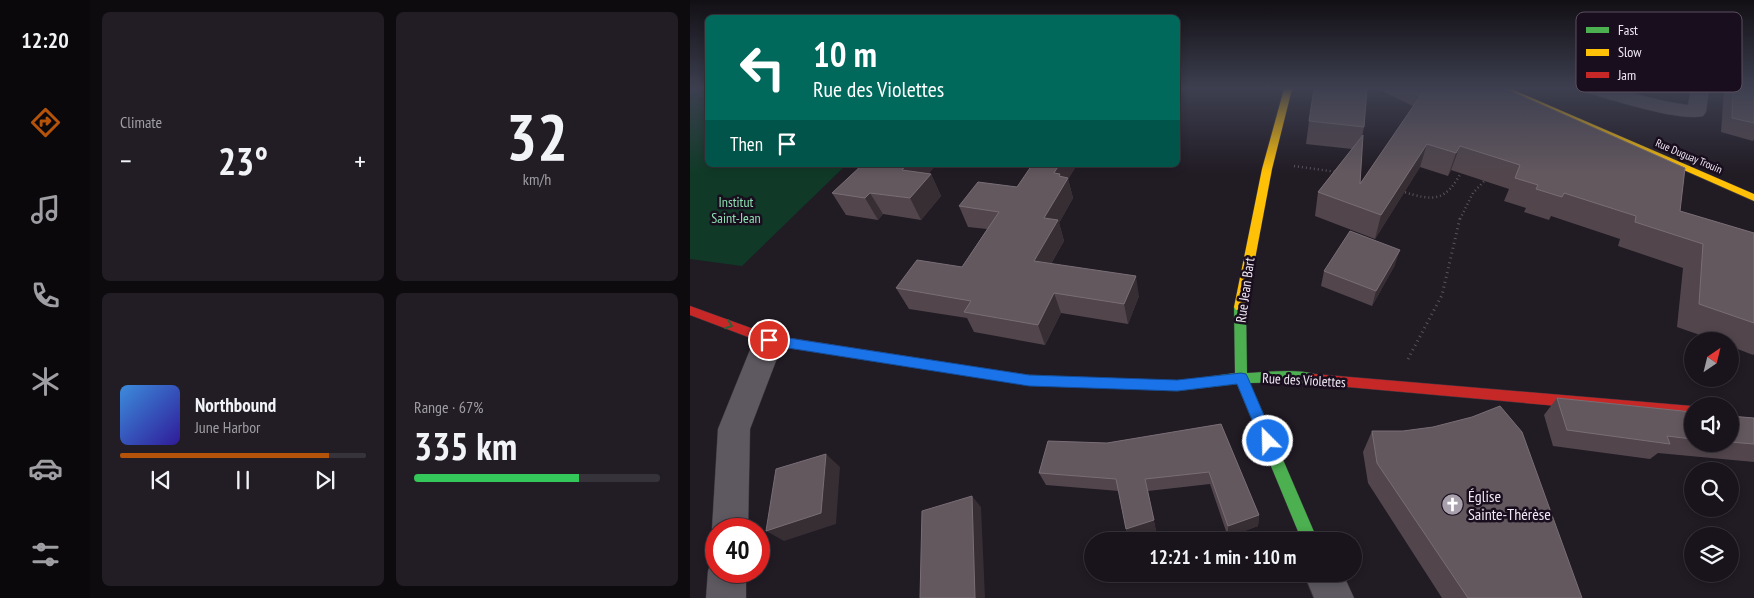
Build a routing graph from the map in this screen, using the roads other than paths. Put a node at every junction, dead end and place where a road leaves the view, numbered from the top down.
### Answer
1 (1281, 117) edge
2 (1568, 117) edge
3 (1754, 198) edge
4 (690, 310) edge
5 (769, 340) junction
6 (1241, 378) junction
7 (1684, 411) edge
8 (730, 518) edge
9 (1306, 532) edge
10 (1327, 582) edge
11 (727, 583) edge
12 (726, 598) edge
13 (1334, 598) edge

1 - 6 street, Rue Jean Bart
2 - 3 street, Rue Duguay Trouin
4 -> 5 street, Rue des Violettes
5 - 6 street, Rue des Violettes
5 - 8 street
6 - 7 street, Rue des Violettes
6 - 9 street, Rue Jean Bart
10 - 13 street
11 - 12 street

